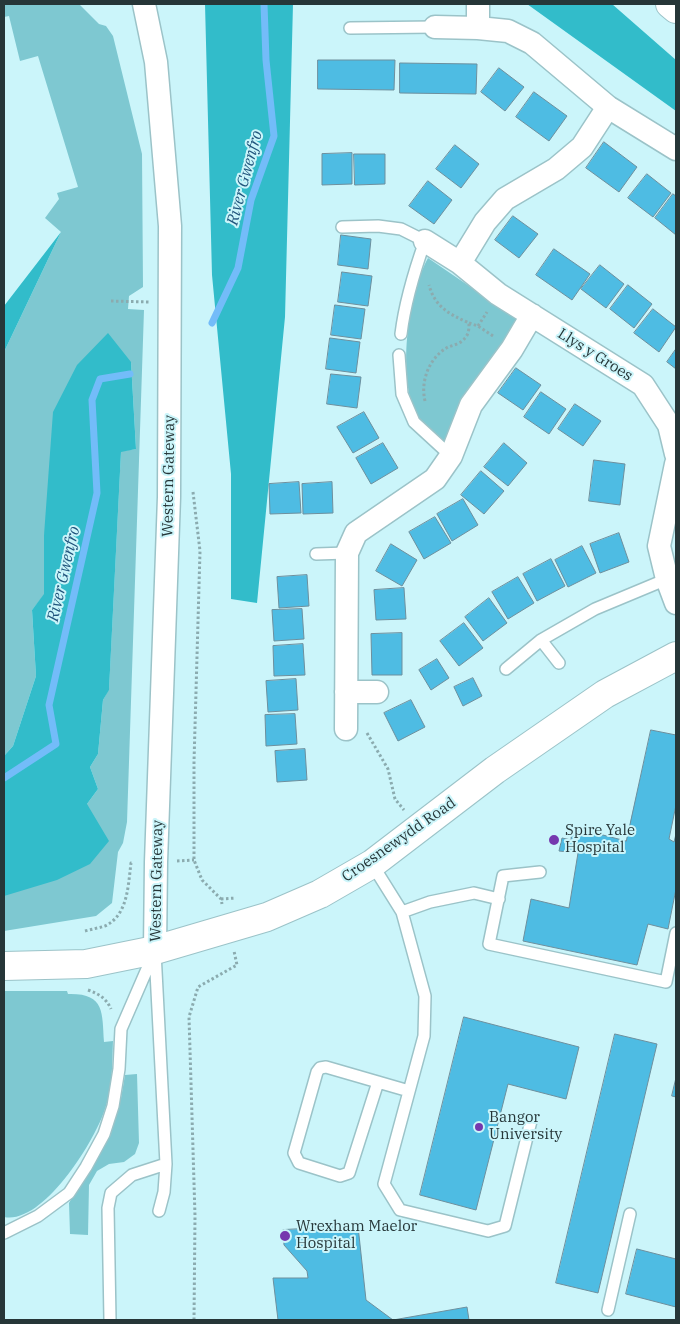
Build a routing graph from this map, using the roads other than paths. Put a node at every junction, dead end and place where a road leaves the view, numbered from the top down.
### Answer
1 (144, 4) edge
2 (478, 4) edge
3 (670, 4) edge
4 (676, 8) edge
5 (434, 27) joint
6 (350, 28) dead end
7 (478, 28) junction
8 (608, 107) junction
9 (676, 149) edge
10 (342, 227) dead end
11 (431, 245) junction
12 (460, 263) junction
13 (532, 315) junction
14 (401, 334) dead end
15 (399, 355) dead end
16 (673, 424) edge
17 (676, 454) edge
18 (451, 456) junction
19 (676, 464) edge
20 (347, 553) junction
21 (316, 554) dead end
22 (666, 579) junction
23 (676, 603) edge
24 (541, 640) junction
25 (676, 656) edge
26 (559, 662) dead end
27 (506, 669) dead end
28 (377, 692) dead end
29 (372, 864) junction
30 (540, 872) dead end
31 (499, 899) junction
32 (402, 912) junction
33 (676, 933) edge
34 (155, 950) junction
35 (4, 966) edge
36 (378, 1082) junction
37 (409, 1091) junction
38 (530, 1121) dead end
39 (166, 1164) junction
40 (159, 1211) dead end
41 (630, 1214) dead end
42 (4, 1233) edge
43 (608, 1310) dead end
44 (110, 1320) edge

1 - 34 street, Western Gateway
2 - 7 street
3 - 4 main road
5 - 6 lane
5 - 7 street
7 - 8 street
8 - 9 street
8 - 12 street
10 - 11 lane, Llys y Groes
11 - 12 street, Llys y Groes
11 - 14 lane
12 - 13 street, Llys y Groes
13 - 16 street, Llys y Groes
13 - 18 street
15 - 18 lane
16 - 17 street, Llys y Groes
18 - 20 street
19 - 22 street
20 - 21 lane
20 - 28 street
22 - 23 street
22 - 24 lane
24 - 26 lane
24 - 27 lane
25 - 29 main road, Croesnewydd Road
29 - 32 lane
29 - 34 main road, Croesnewydd Road
30 - 31 lane
31 - 32 lane
31 - 33 lane
32 - 37 lane
34 - 35 main road, Croesnewydd Road
34 - 39 lane
34 - 42 lane
36 - 36 lane
36 - 37 lane
37 - 38 lane
39 - 40 lane
39 - 44 lane
41 - 43 lane

